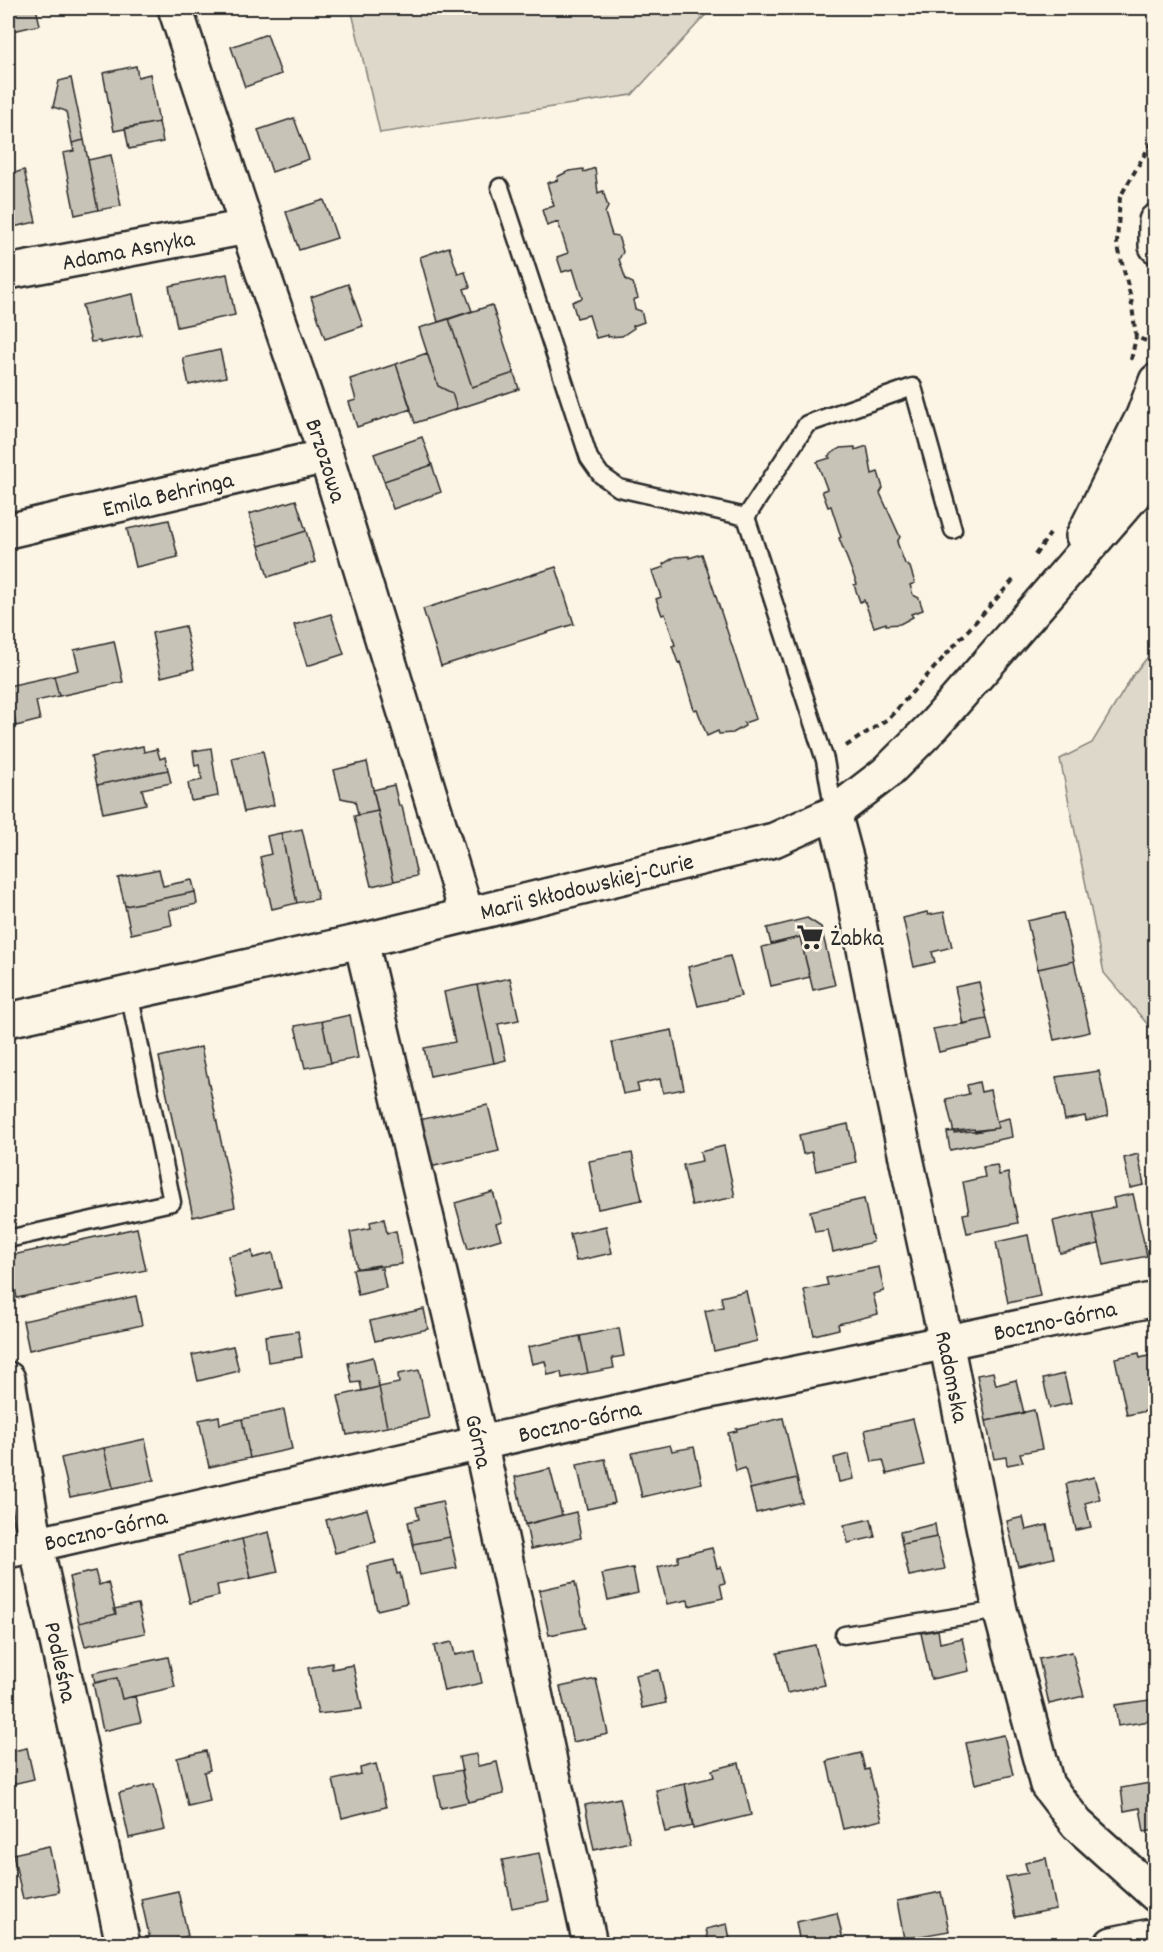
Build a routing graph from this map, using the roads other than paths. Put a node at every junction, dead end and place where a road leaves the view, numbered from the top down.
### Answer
1 (176, 8) edge
2 (501, 187) dead end
3 (1155, 222) edge
4 (247, 227) junction
5 (1155, 246) edge
6 (8, 272) edge
7 (1142, 375) edge
8 (1155, 455) edge
9 (326, 456) junction
10 (746, 517) junction
11 (953, 530) dead end
12 (8, 531) edge
13 (1066, 572) junction
14 (834, 813) junction
15 (467, 915) junction
16 (362, 941) junction
17 (129, 993) junction
18 (8, 1020) edge
19 (8, 1239) edge
20 (1155, 1299) edge
21 (946, 1342) junction
22 (8, 1379) edge
23 (480, 1442) junction
24 (22, 1548) edge
25 (1000, 1610) junction
26 (844, 1635) dead end
27 (1155, 1895) edge
28 (1155, 1935) edge
29 (123, 1944) edge
30 (590, 1944) edge
31 (1112, 1944) edge

1 - 4 street, Brzozowa
2 - 10 lane
3 - 5 street
4 - 6 street, Adama Asnyka
4 - 9 street, Brzozowa
7 - 13 street, Marii Skłodowskiej-Curie
8 - 13 street, Marii Skłodowskiej-Curie
9 - 12 street, Emila Behringa
9 - 15 street, Brzozowa
10 - 11 lane
10 - 14 lane
13 - 14 street, Marii Skłodowskiej-Curie
14 - 15 street, Marii Skłodowskiej-Curie
14 - 21 street, Radomska
15 - 16 street, Marii Skłodowskiej-Curie
16 - 17 street, Marii Skłodowskiej-Curie
16 - 23 street, Górna
17 - 18 street, Marii Skłodowskiej-Curie
17 - 19 lane
20 - 21 street, Boczno-Górna
21 - 23 street, Boczno-Górna
21 - 25 street, Radomska
22 - 24 street, Podleśna
23 - 24 street, Boczno-Górna
23 - 30 street, Górna
24 - 29 street, Podleśna
25 - 26 lane
25 - 27 street, Radomska
28 - 31 street

